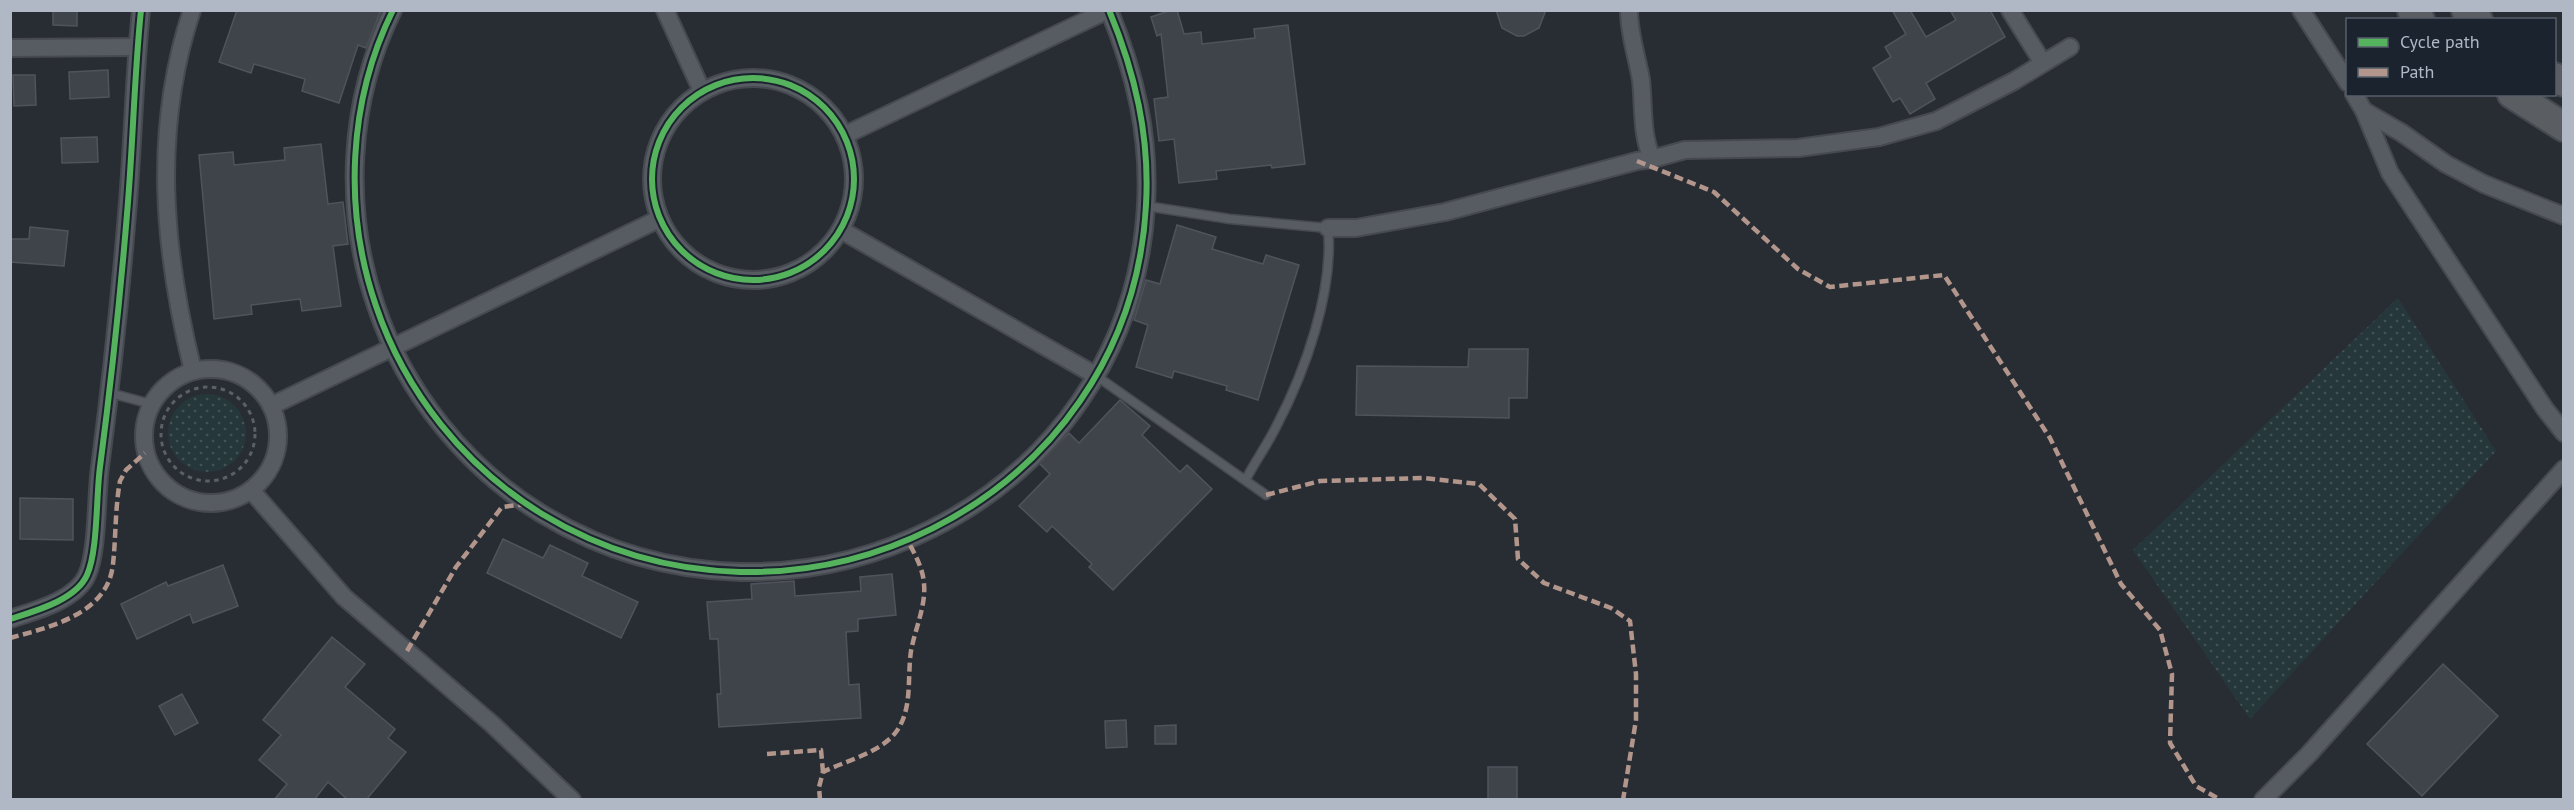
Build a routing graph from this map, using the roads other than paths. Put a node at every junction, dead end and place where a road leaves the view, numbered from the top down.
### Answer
1 (141, 10) edge
2 (192, 10) edge
3 (393, 10) edge
4 (665, 10) edge
5 (1108, 10) edge
6 (1629, 10) edge
7 (2010, 10) edge
8 (2301, 10) edge
9 (137, 47) junction
10 (2070, 47) dead end
11 (10, 48) edge
12 (2043, 63) junction
13 (2346, 80) edge
14 (702, 92) junction
15 (2355, 96) edge
16 (2515, 96) edge
17 (2364, 111) junction
18 (2564, 127) edge
19 (845, 135) junction
20 (1652, 159) junction
21 (1146, 206) junction
22 (2564, 216) edge
23 (659, 219) junction
24 (1328, 228) junction
25 (841, 230) junction
26 (393, 348) junction
27 (193, 371) junction
28 (1095, 375) junction
29 (110, 393) junction
30 (151, 404) junction
31 (271, 406) junction
32 (2564, 433) edge
33 (2564, 469) edge
34 (1246, 479) junction
35 (250, 490) junction
36 (1266, 495) dead end
37 (10, 619) edge
38 (572, 800) edge
39 (2264, 800) edge

1 - 9 street
2 - 27 street
3 - 26 street
4 - 14 street
5 - 19 street
5 - 21 street
6 - 20 street
7 - 12 street
8 - 13 street
9 - 11 street
9 - 29 street
10 - 12 street
12 - 20 street
14 - 19 street
14 - 23 street
15 - 17 street
16 - 18 highway
17 - 22 street
17 - 32 street
19 - 25 street
20 - 24 street
21 - 24 lane
21 - 28 street
23 - 25 street
23 - 26 street
24 - 34 lane
25 - 28 street
26 - 28 street
26 - 31 street
27 - 30 street
27 - 31 street
28 - 34 lane
29 - 30 lane
29 - 37 street
30 - 35 street
31 - 35 street
33 - 39 street
34 - 36 lane
35 - 38 street

